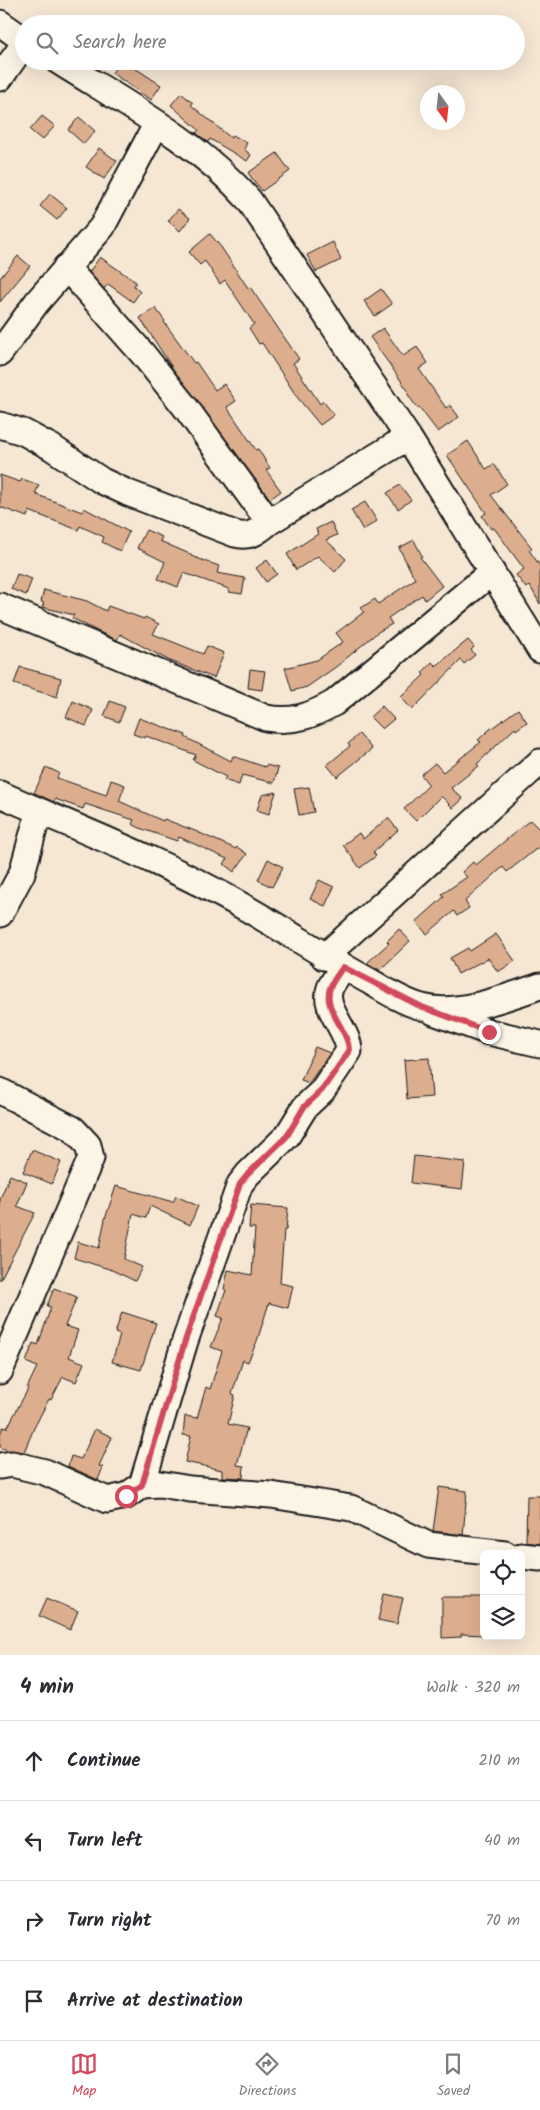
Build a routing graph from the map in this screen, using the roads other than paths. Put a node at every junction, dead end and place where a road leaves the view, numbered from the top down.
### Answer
1 (0, 23) edge
2 (15, 35) edge
3 (15, 56) edge
4 (72, 70) edge
5 (0, 78) edge
6 (157, 123) junction
7 (66, 267) junction
8 (0, 353) edge
9 (0, 425) edge
10 (408, 437) junction
11 (269, 522) junction
12 (492, 572) junction
13 (0, 606) edge
14 (540, 650) edge
15 (540, 762) edge
16 (0, 794) edge
17 (39, 811) junction
18 (0, 914) edge
19 (333, 962) junction
20 (540, 986) edge
21 (422, 1007) junction
22 (540, 1044) edge
23 (0, 1091) edge
24 (0, 1371) edge
25 (0, 1466) edge
26 (142, 1485) junction
27 (480, 1551) edge
28 (525, 1556) edge
29 (540, 1558) edge

1 - 2 street
3 - 5 street
4 - 6 street
6 - 7 street
6 - 10 street
7 - 8 street
7 - 11 street
9 - 11 street
10 - 11 street
10 - 12 street
12 - 13 street
12 - 14 street
15 - 19 street
16 - 17 street
17 - 18 street
17 - 19 street
19 - 21 street
19 - 26 street
20 - 21 street
21 - 22 street
23 - 24 street
25 - 26 street
26 - 27 street
28 - 29 street

